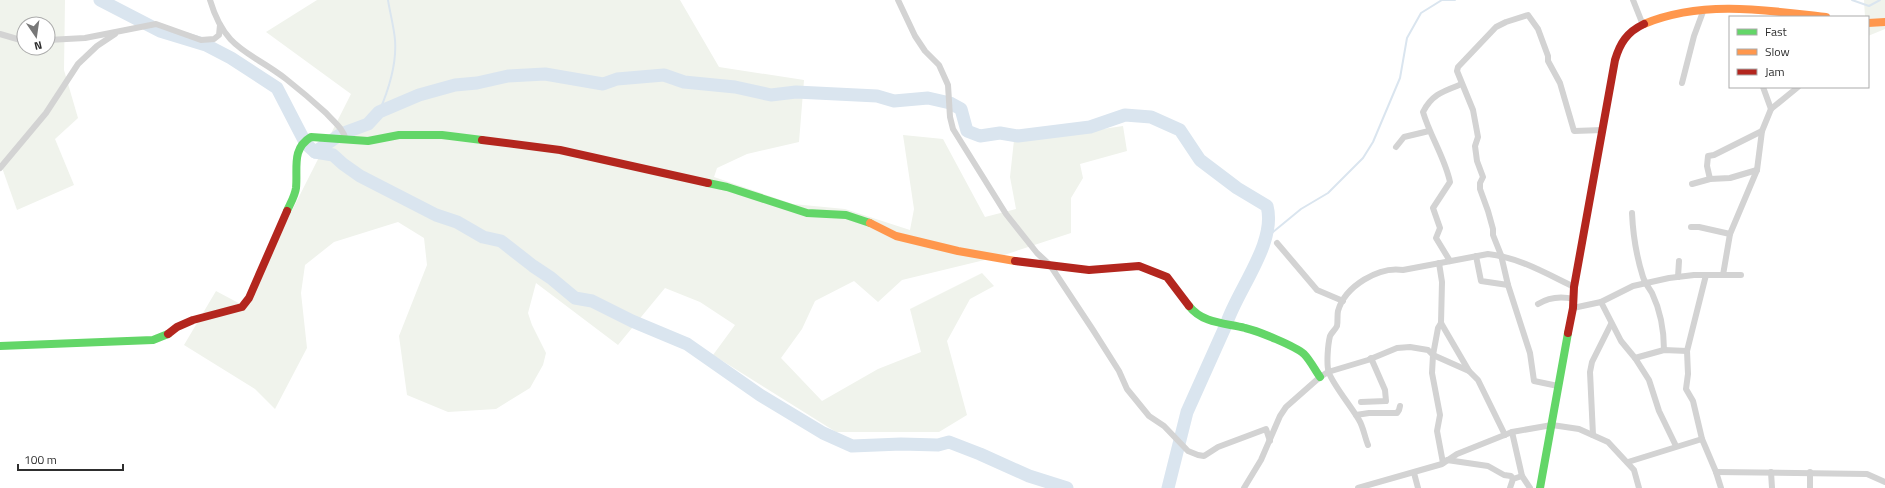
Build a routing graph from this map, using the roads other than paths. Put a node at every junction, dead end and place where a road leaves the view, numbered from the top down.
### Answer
1 (210, 0) edge
2 (898, 0) edge
3 (1633, 0) edge
4 (1704, 9) junction
5 (1755, 13) edge
6 (1808, 16) edge
7 (1885, 22) edge
8 (1869, 23) edge
9 (1643, 25) junction
10 (220, 26) junction
11 (118, 32) junction
12 (0, 34) edge
13 (16, 39) edge
14 (56, 40) edge
15 (1682, 83) dead end
16 (1462, 84) junction
17 (1763, 88) edge
18 (1797, 88) edge
19 (1771, 109) junction
20 (1603, 130) junction
21 (1429, 131) junction
22 (1762, 131) junction
23 (346, 140) junction
24 (1396, 147) dead end
25 (0, 168) edge
26 (1756, 170) junction
27 (1710, 179) junction
28 (1692, 184) dead end
29 (1632, 213) dead end
30 (1691, 227) dead end
31 (1730, 234) junction
32 (1277, 243) dead end
33 (1500, 255) junction
34 (1476, 256) junction
35 (1450, 261) junction
36 (1679, 261) dead end
37 (1439, 263) junction
38 (1050, 265) junction
39 (1723, 275) junction
40 (1741, 275) dead end
41 (1706, 276) junction
42 (1678, 277) junction
43 (1646, 284) junction
44 (1508, 285) junction
45 (1574, 287) junction
46 (1574, 299) junction
47 (1343, 301) junction
48 (1601, 302) junction
49 (1538, 304) dead end
50 (1573, 308) junction
51 (1441, 323) junction
52 (1611, 324) junction
53 (0, 346) edge
54 (1664, 350) junction
55 (1687, 351) junction
56 (1433, 355) junction
57 (1371, 358) junction
58 (1635, 358) junction
59 (1469, 371) junction
60 (1328, 372) junction
61 (1320, 377) junction
62 (1558, 386) junction
63 (1361, 402) dead end
64 (1400, 406) dead end
65 (1356, 415) junction
66 (1552, 425) junction
67 (1512, 432) junction
68 (1505, 435) junction
69 (1593, 435) junction
70 (1702, 439) junction
71 (1270, 441) junction
72 (1368, 446) dead end
73 (1676, 446) junction
74 (1445, 462) junction
75 (1628, 462) junction
76 (1716, 472) junction
77 (1771, 472) junction
78 (1810, 472) junction
79 (1414, 473) junction
80 (1522, 476) junction
81 (1513, 479) junction
82 (1885, 482) edge
83 (1244, 488) edge
84 (1358, 488) edge
85 (1418, 488) edge
86 (1510, 488) edge
87 (1530, 488) edge
88 (1540, 488) edge
89 (1639, 488) edge
90 (1721, 488) edge
91 (1772, 488) edge
92 (1810, 488) edge

1 - 10 street
2 - 38 street
3 - 9 street
4 - 5 street
4 - 9 street
4 - 15 street
5 - 6 street
7 - 8 street
9 - 20 street
10 - 11 street
10 - 23 street
11 - 14 street
11 - 25 street
12 - 13 street
16 - 20 street
16 - 21 street
16 - 33 street
17 - 19 street
18 - 19 street
19 - 22 street
20 - 45 street
21 - 24 street
21 - 35 street
22 - 26 street
22 - 27 street
23 - 38 street
23 - 53 street
26 - 27 street
26 - 31 street
27 - 28 street
29 - 43 street
30 - 31 street
31 - 39 street
32 - 47 street
33 - 34 street
33 - 44 street
33 - 45 street
34 - 35 street
34 - 44 street
35 - 37 street
36 - 42 street
37 - 47 street
37 - 51 street
38 - 61 street
38 - 71 street
39 - 40 street
39 - 41 street
41 - 42 street
41 - 55 street
42 - 43 street
43 - 48 street
43 - 54 street
44 - 62 street
45 - 46 street
46 - 49 street
46 - 50 street
47 - 60 street
48 - 50 street
48 - 52 street
50 - 62 street
51 - 56 street
51 - 59 street
52 - 58 street
52 - 69 street
54 - 55 street
54 - 58 street
55 - 70 street
56 - 57 street
56 - 59 street
56 - 74 street
57 - 60 street
57 - 63 street
58 - 73 street
59 - 68 street
60 - 61 street
60 - 65 street
61 - 71 street
62 - 66 street
64 - 65 street
65 - 72 street
66 - 67 street
66 - 69 street
66 - 88 street
67 - 68 street
67 - 80 street
68 - 74 street
69 - 75 street
70 - 73 street
70 - 76 street
71 - 83 street
73 - 75 street
74 - 79 street
74 - 81 street
75 - 89 street
76 - 77 street
76 - 90 street
77 - 78 street
77 - 91 street
78 - 82 street
78 - 92 street
79 - 84 street
79 - 85 street
80 - 81 street
80 - 87 street
81 - 86 street

